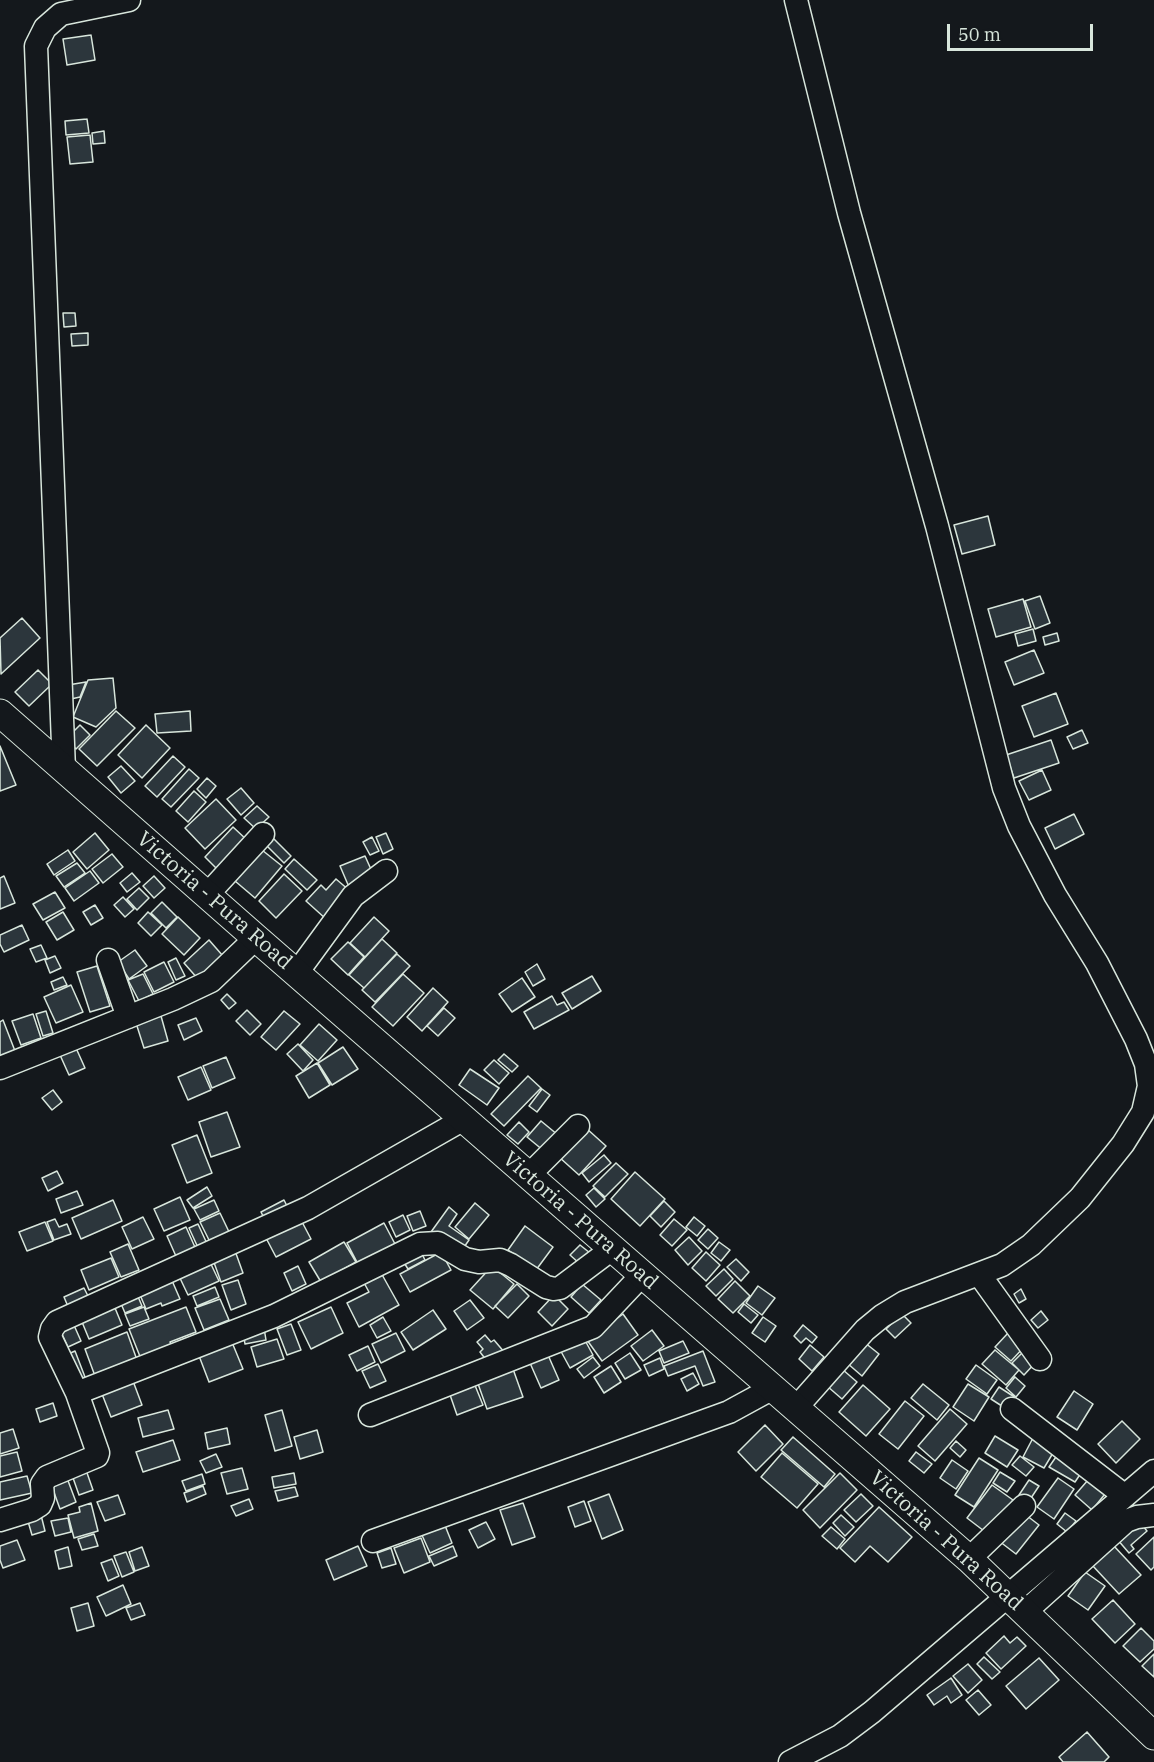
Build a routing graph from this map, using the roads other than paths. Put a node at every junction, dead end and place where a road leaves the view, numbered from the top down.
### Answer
1 (129, 0) edge
2 (796, 0) edge
3 (70, 6) edge
4 (0, 713) edge
5 (64, 770) junction
6 (263, 834) dead end
7 (386, 871) dead end
8 (207, 895) junction
9 (256, 938) junction
10 (108, 960) dead end
11 (296, 974) junction
12 (128, 1017) junction
13 (0, 1068) edge
14 (464, 1119) junction
15 (578, 1125) dead end
16 (528, 1176) junction
17 (612, 1249) junction
18 (979, 1274) junction
19 (642, 1275) junction
20 (1040, 1359) dead end
21 (773, 1388) junction
22 (77, 1393) junction
23 (796, 1408) junction
24 (1012, 1409) dead end
25 (370, 1415) dead end
26 (1154, 1471) edge
27 (1125, 1496) junction
28 (1024, 1506) dead end
29 (1154, 1515) edge
30 (0, 1520) edge
31 (373, 1541) dead end
32 (969, 1559) junction
33 (1016, 1604) junction
34 (1154, 1736) edge
35 (790, 1762) edge

1 - 3 street
2 - 18 street
3 - 5 street
4 - 5 main road, Victoria - Pura Road
5 - 8 main road, Victoria - Pura Road
6 - 8 street
7 - 11 street
8 - 9 main road, Victoria - Pura Road
9 - 11 main road, Victoria - Pura Road
9 - 12 street
10 - 12 street
11 - 14 main road, Victoria - Pura Road
12 - 13 street
14 - 16 main road, Victoria - Pura Road
14 - 22 street
15 - 16 street
16 - 17 main road, Victoria - Pura Road
17 - 19 main road, Victoria - Pura Road
17 - 22 street
18 - 20 street
18 - 23 street
19 - 21 main road, Victoria - Pura Road
19 - 25 street
21 - 23 main road, Victoria - Pura Road
21 - 31 street
22 - 30 street
23 - 32 main road, Victoria - Pura Road
24 - 27 street
26 - 27 street
27 - 33 street
28 - 32 street
29 - 33 street
32 - 33 main road, Victoria - Pura Road
33 - 34 main road, Victoria - Pura Road
33 - 35 street

